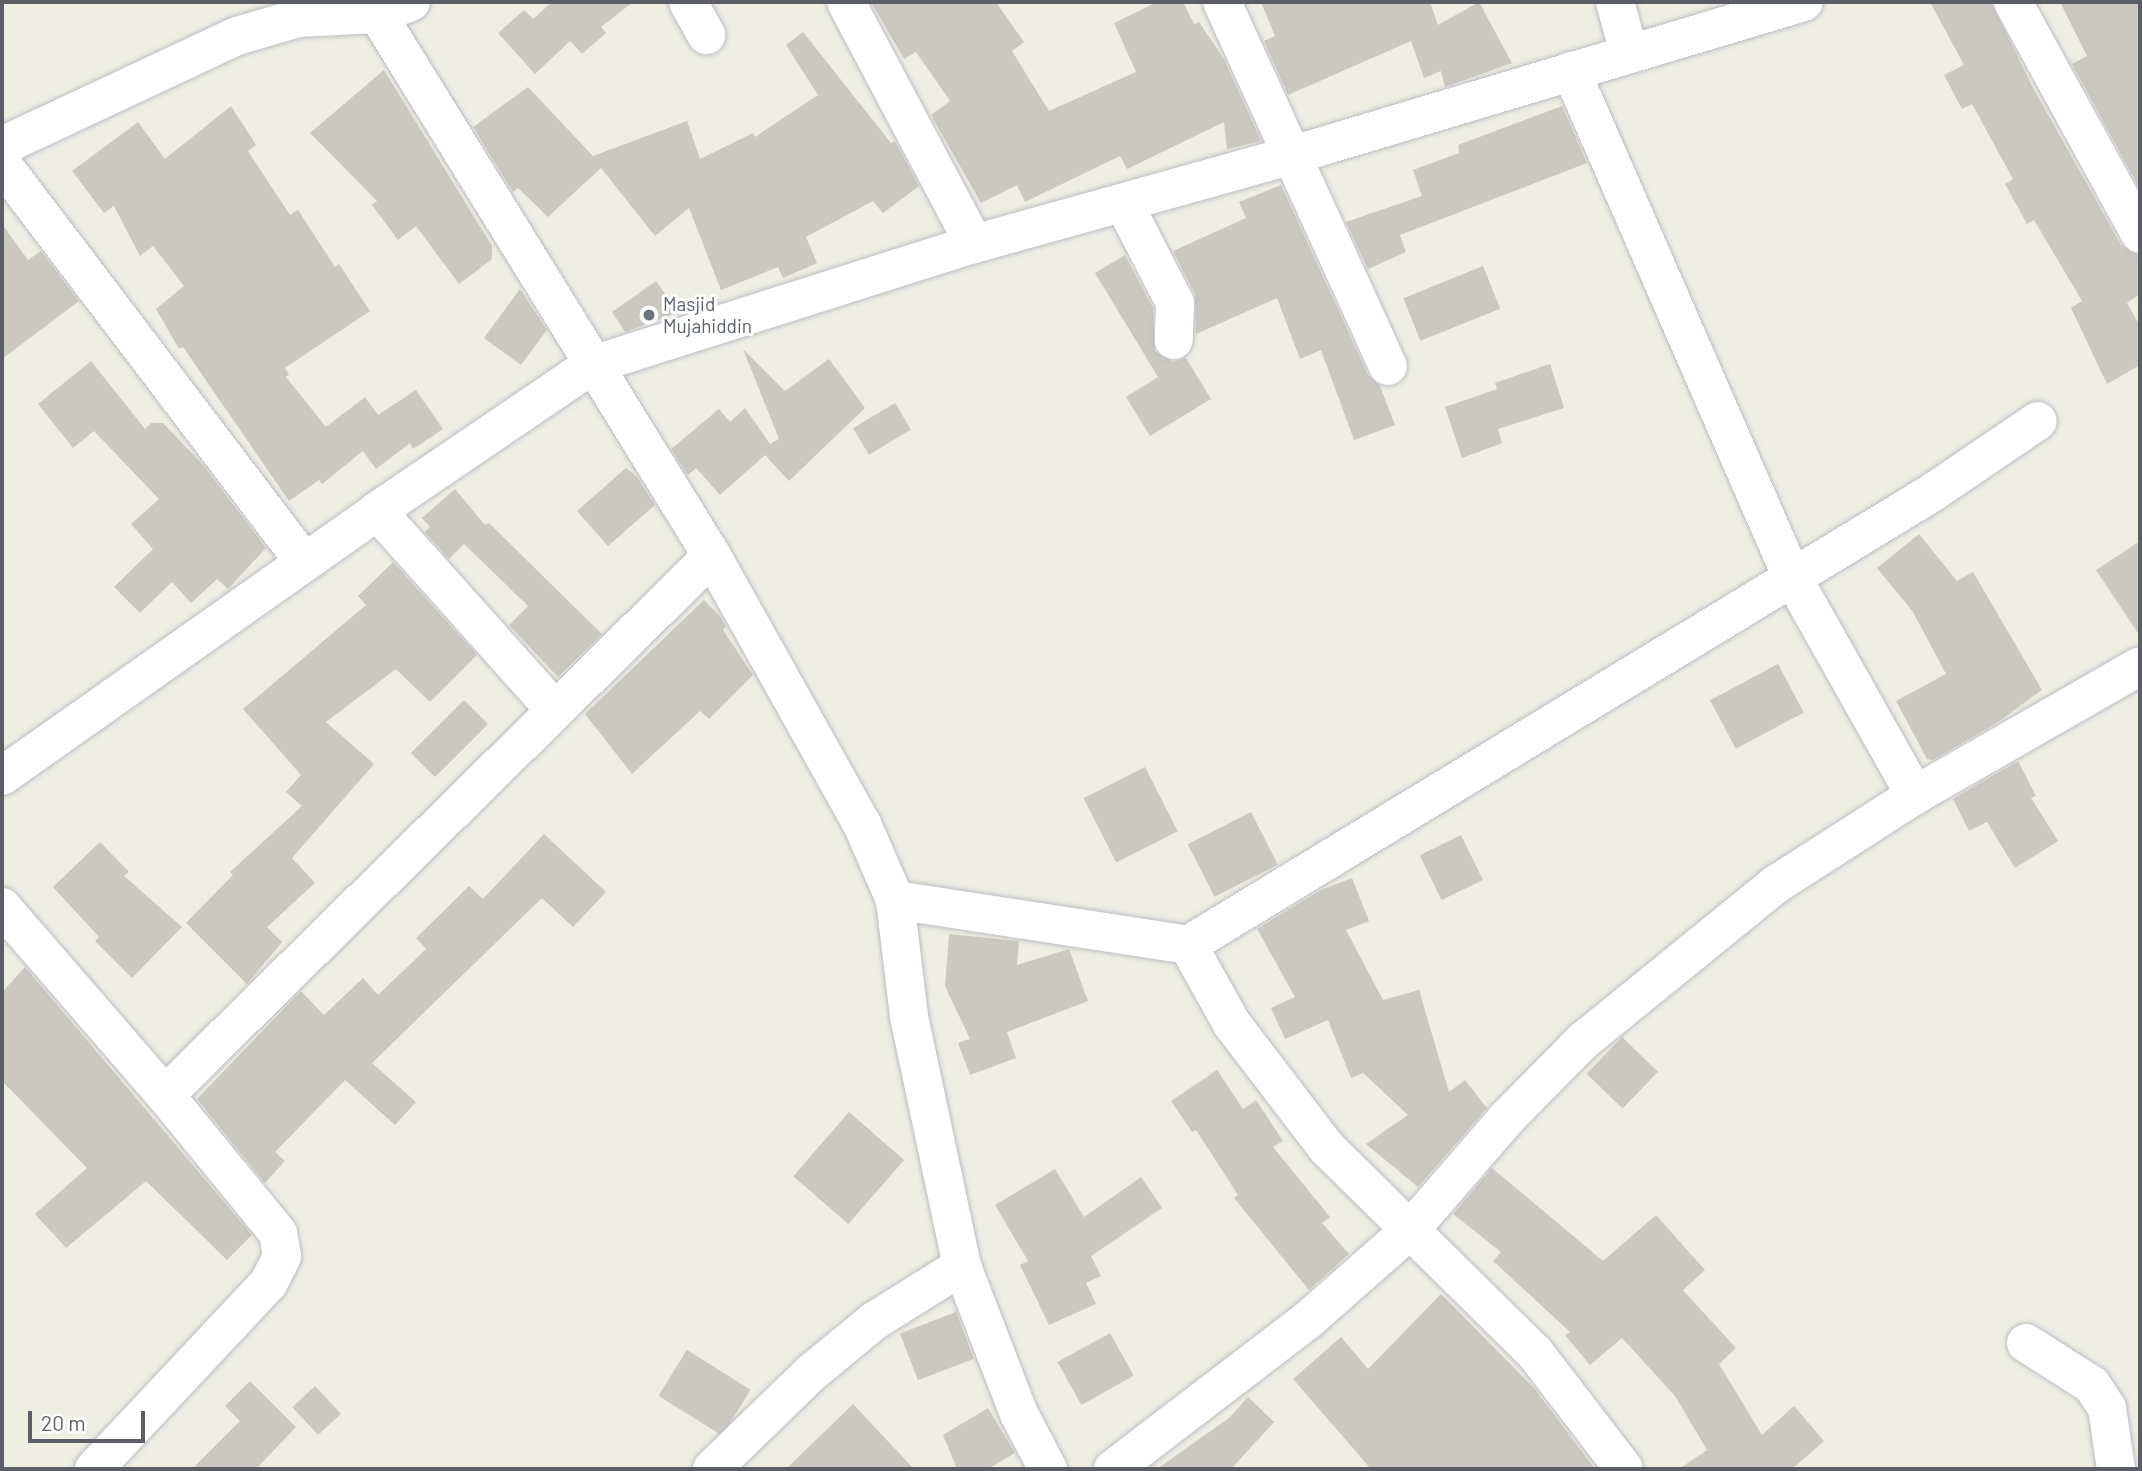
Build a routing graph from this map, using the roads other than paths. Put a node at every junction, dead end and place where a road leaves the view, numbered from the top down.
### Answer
1 (688, 2) edge
2 (846, 2) edge
3 (1222, 2) edge
4 (1615, 2) edge
5 (1804, 2) edge
6 (2013, 2) edge
7 (386, 6) edge
8 (706, 35) dead end
9 (1629, 53) junction
10 (1571, 71) junction
11 (2, 146) edge
12 (1293, 155) junction
13 (2, 164) edge
14 (1124, 204) junction
15 (2140, 234) edge
16 (974, 244) junction
17 (1174, 340) dead end
18 (592, 365) junction
19 (1388, 366) dead end
20 (2038, 421) dead end
21 (377, 510) junction
22 (712, 556) junction
23 (304, 562) junction
24 (1791, 575) junction
25 (2140, 666) edge
26 (555, 710) junction
27 (2, 776) edge
28 (1915, 795) junction
29 (895, 900) junction
30 (2, 907) edge
31 (1188, 944) junction
32 (164, 1096) junction
33 (1410, 1230) junction
34 (962, 1266) junction
35 (2026, 1343) dead end
36 (94, 1469) edge
37 (712, 1469) edge
38 (1048, 1469) edge
39 (1113, 1469) edge
40 (1624, 1469) edge
41 (2116, 1469) edge

1 - 8 street
2 - 16 street
3 - 12 street
4 - 9 street
5 - 9 street
6 - 15 street
7 - 11 street
7 - 18 street
9 - 10 street
10 - 12 street
10 - 24 street
12 - 14 street
12 - 19 street
13 - 23 street
14 - 16 street
14 - 17 street
16 - 18 street
18 - 21 street
18 - 22 street
20 - 24 street
21 - 23 street
21 - 26 street
22 - 26 street
22 - 29 street
23 - 27 street
24 - 28 street
24 - 31 street
25 - 28 street
26 - 32 street
28 - 33 street
29 - 31 street
29 - 34 street
30 - 32 street
31 - 33 street
32 - 36 street
33 - 39 street
33 - 40 street
34 - 37 street
34 - 38 street
35 - 41 street

